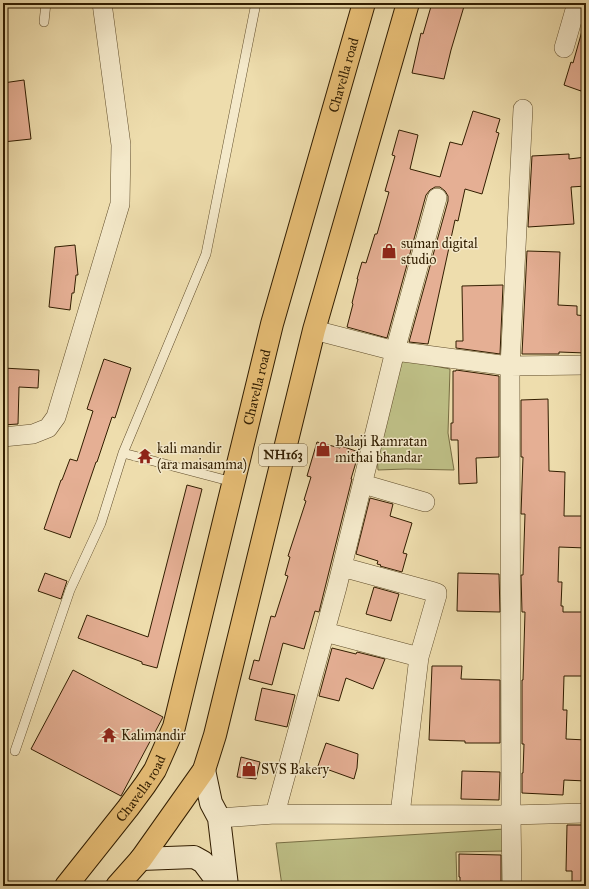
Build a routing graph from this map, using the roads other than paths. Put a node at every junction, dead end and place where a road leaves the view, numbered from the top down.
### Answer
1 (46, 3) edge
2 (102, 3) edge
3 (256, 3) edge
4 (364, 3) edge
5 (408, 3) edge
6 (577, 3) edge
7 (44, 22) dead end
8 (564, 48) dead end
9 (523, 110) dead end
10 (437, 198) dead end
11 (314, 330) junction
12 (396, 351) junction
13 (586, 365) edge
14 (510, 366) junction
15 (3, 437) edge
16 (123, 453) junction
17 (234, 482) junction
18 (363, 484) junction
19 (425, 502) dead end
20 (342, 567) junction
21 (325, 632) junction
22 (419, 657) junction
23 (15, 751) dead end
24 (204, 770) junction
25 (586, 813) edge
26 (275, 814) junction
27 (400, 814) junction
28 (511, 815) junction
29 (219, 818) junction
30 (141, 859) junction
31 (66, 886) edge
32 (117, 886) edge
33 (222, 886) edge
34 (226, 886) edge
35 (512, 886) edge

1 - 7 lane
2 - 15 street
3 - 16 lane
4 - 17 highway, Chavella road / NH163
5 - 11 highway, NH163
6 - 8 street
9 - 14 street
10 - 12 street
11 - 12 street
11 - 24 highway, NH163
12 - 14 street
12 - 18 street
13 - 14 street
14 - 28 street
16 - 17 lane
16 - 23 lane
17 - 31 highway, Chavella road / NH163
18 - 19 street
18 - 20 street
20 - 21 street
20 - 22 street
21 - 22 street
21 - 26 street
22 - 27 street
24 - 29 main road
24 - 30 highway, NH163
25 - 28 street
26 - 27 street
26 - 29 street
27 - 28 street
28 - 35 street
29 - 34 main road
30 - 32 highway, NH163
30 - 33 main road

